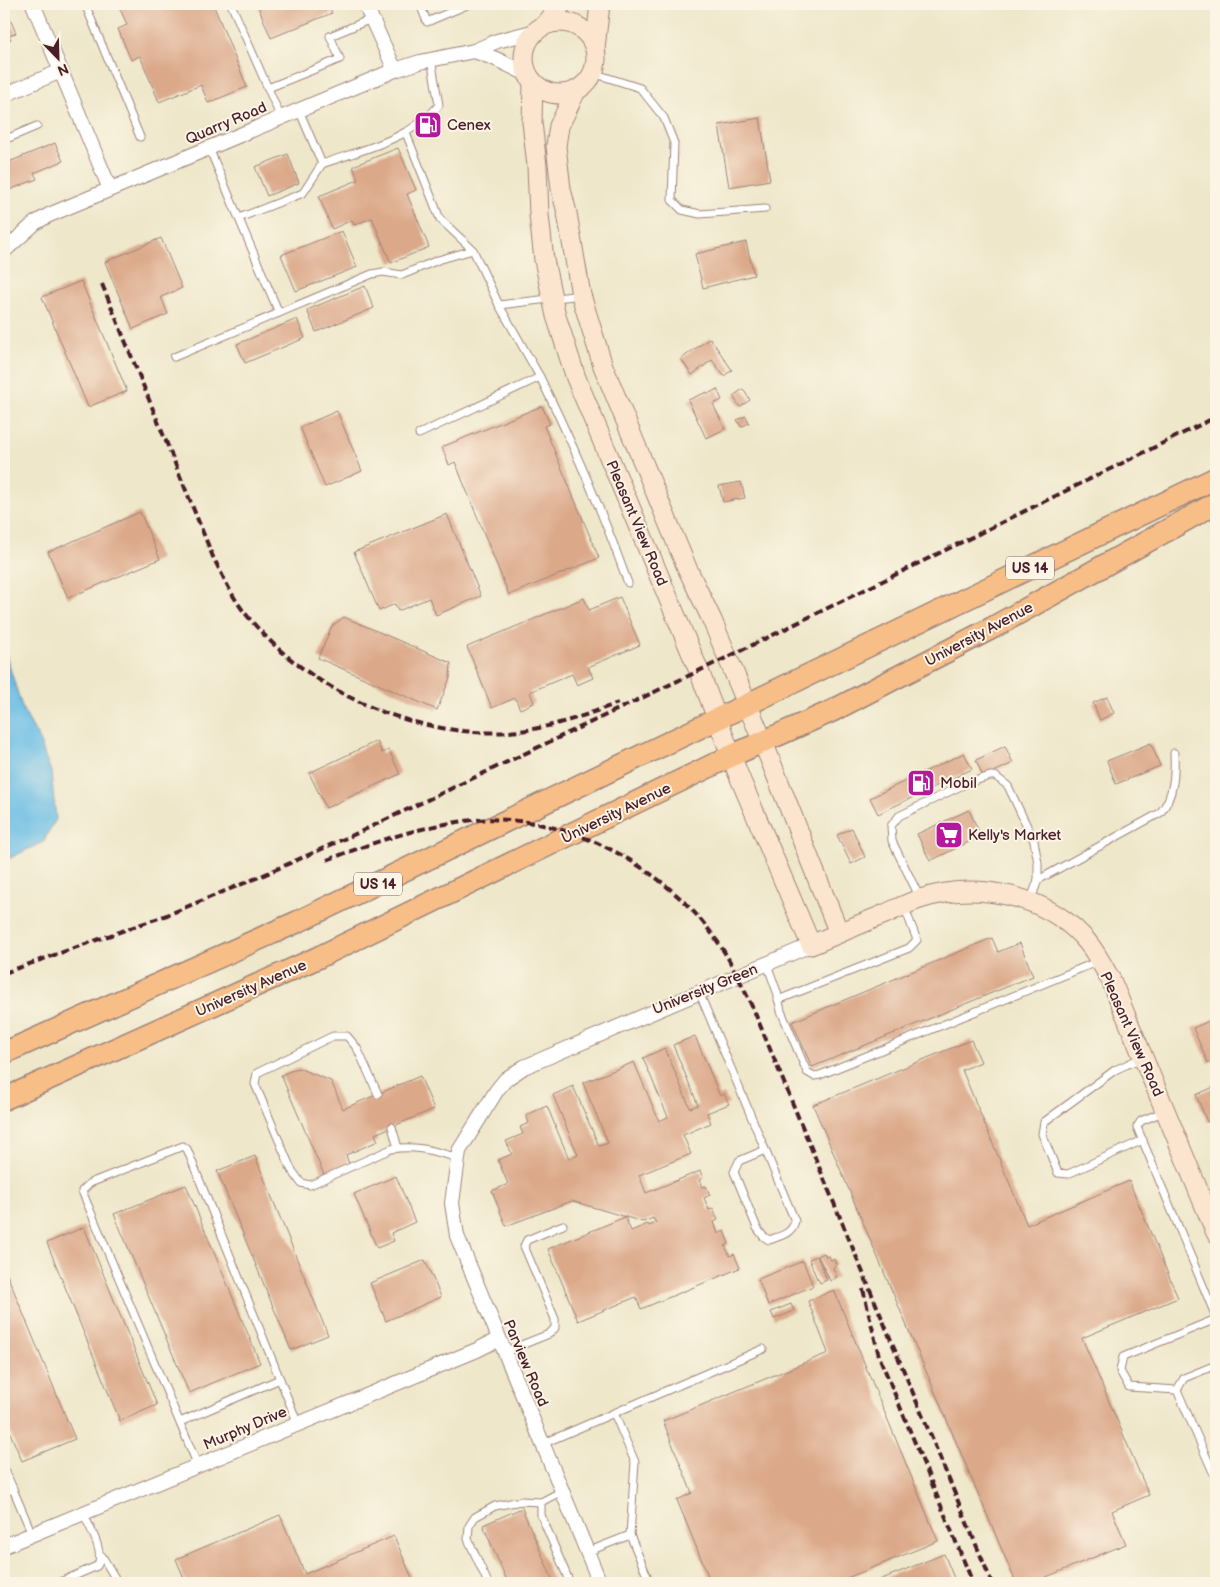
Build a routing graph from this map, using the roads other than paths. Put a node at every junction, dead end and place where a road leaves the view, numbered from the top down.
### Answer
1 (33, 4) edge
2 (85, 4) edge
3 (231, 4) edge
4 (365, 4) edge
5 (420, 4) edge
6 (469, 4) edge
7 (562, 4) edge
8 (600, 4) edge
9 (371, 19) junction
10 (540, 28) junction
11 (595, 48) junction
12 (474, 51) junction
13 (431, 59) junction
14 (61, 70) junction
15 (395, 70) junction
16 (593, 73) junction
17 (530, 78) junction
18 (268, 88) junction
19 (576, 91) junction
20 (4, 94) edge
21 (299, 110) junction
22 (281, 118) junction
23 (37, 126) dead end
24 (406, 133) junction
25 (140, 137) dead end
26 (4, 140) edge
27 (209, 148) junction
28 (322, 164) junction
29 (110, 189) junction
30 (765, 209) dead end
31 (239, 218) junction
32 (473, 250) junction
33 (4, 251) edge
34 (581, 295) junction
35 (552, 299) junction
36 (499, 305) junction
37 (280, 313) junction
38 (174, 357) dead end
39 (540, 377) junction
40 (419, 434) dead end
41 (1216, 478) edge
42 (1216, 503) edge
43 (628, 583) dead end
44 (747, 704) junction
45 (717, 718) junction
46 (763, 742) junction
47 (1174, 753) dead end
48 (731, 756) junction
49 (1038, 880) junction
50 (989, 892) joint
51 (912, 902) junction
52 (1030, 902) junction
53 (839, 933) junction
54 (811, 945) junction
55 (1100, 961) junction
56 (767, 964) junction
57 (699, 992) junction
58 (778, 1000) junction
59 (4, 1053) edge
60 (1143, 1057) junction
61 (378, 1094) dead end
62 (4, 1099) edge
63 (1166, 1110) junction
64 (392, 1127) dead end
65 (1143, 1140) junction
66 (398, 1148) junction
67 (765, 1150) junction
68 (459, 1153) junction
69 (563, 1226) dead end
70 (1216, 1233) edge
71 (1216, 1318) edge
72 (499, 1339) junction
73 (763, 1350) dead end
74 (504, 1352) junction
75 (1216, 1365) edge
76 (280, 1379) junction
77 (1177, 1390) junction
78 (614, 1413) junction
79 (180, 1422) junction
80 (298, 1424) junction
81 (542, 1444) junction
82 (198, 1466) junction
83 (4, 1468) edge
84 (1216, 1479) edge
85 (13, 1489) junction
86 (4, 1492) edge
87 (562, 1492) junction
88 (541, 1502) junction
89 (83, 1513) junction
90 (32, 1534) junction
91 (630, 1535) junction
92 (4, 1546) edge
93 (587, 1552) junction
94 (100, 1553) junction
95 (1216, 1580) edge
96 (58, 1583) edge
97 (118, 1583) edge
98 (488, 1583) edge
99 (570, 1583) edge
100 (600, 1583) edge
101 (650, 1583) edge
102 (1208, 1583) edge

1 - 14 street
2 - 25 lane
3 - 18 lane
4 - 9 street
5 - 6 lane
7 - 10 main road
8 - 11 main road
9 - 15 street
9 - 18 lane
10 - 11 main road
10 - 12 street, Quarry Road
10 - 17 main road
11 - 16 main road
12 - 13 street, Quarry Road
12 - 17 street
13 - 15 street, Quarry Road
13 - 24 lane
14 - 20 street
14 - 29 street
15 - 21 street, Quarry Road
16 - 19 main road
16 - 30 lane
17 - 19 main road
17 - 35 main road, Pleasant View Road
18 - 22 lane
19 - 34 main road, Pleasant View Road
21 - 22 street, Quarry Road
21 - 28 lane
22 - 27 street, Quarry Road
23 - 26 lane
24 - 28 lane
24 - 32 lane
27 - 29 street, Quarry Road
27 - 31 lane
28 - 31 lane
29 - 33 street, Quarry Road
31 - 37 lane
32 - 36 lane
32 - 37 lane
34 - 35 lane
34 - 44 main road, Pleasant View Road
35 - 36 lane
35 - 45 main road, Pleasant View Road
36 - 39 lane
37 - 38 lane
39 - 40 lane
39 - 43 lane
41 - 44 main road, US 14
42 - 46 main road, University Avenue / US 14
44 - 45 main road, US 14
44 - 46 main road, Pleasant View Road
45 - 48 main road, Pleasant View Road
45 - 59 main road, US 14
46 - 48 main road, University Avenue / US 14
46 - 53 main road, Pleasant View Road
47 - 49 lane
48 - 54 main road, Pleasant View Road
48 - 62 main road, University Avenue / US 14
49 - 51 lane
49 - 52 lane
50 - 51 main road, University Green
50 - 52 main road, Pleasant View Road
51 - 53 main road, University Green
51 - 58 lane
52 - 55 main road, Pleasant View Road
53 - 54 main road, University Green
54 - 56 street, University Green
55 - 58 lane
55 - 60 main road, Pleasant View Road
56 - 57 street, University Green
56 - 58 lane
57 - 67 lane
57 - 68 street, University Green
60 - 63 main road, Pleasant View Road
60 - 65 lane
61 - 66 lane
63 - 65 lane
63 - 70 main road, Pleasant View Road
64 - 66 lane
65 - 71 lane
66 - 68 lane
67 - 67 lane
68 - 72 street, Parview Road
69 - 74 lane
71 - 77 lane
72 - 74 street, Parview Road
72 - 80 street, Murphy Drive
73 - 78 lane
74 - 81 street, Parview Road
75 - 77 lane
76 - 79 lane
76 - 79 lane
76 - 80 lane
77 - 84 lane
78 - 81 lane
78 - 91 lane
79 - 82 lane
80 - 82 street, Murphy Drive
81 - 87 street, Parview Road
82 - 89 street, Murphy Drive
83 - 85 lane
85 - 86 lane
85 - 90 lane
87 - 88 lane
87 - 93 street, Parview Road
88 - 98 lane
88 - 99 lane
89 - 90 street, Murphy Drive
89 - 94 lane
90 - 92 street, Murphy Drive
91 - 93 lane
91 - 101 lane
93 - 100 street, Parview Road
94 - 96 lane
94 - 97 lane
95 - 102 lane

